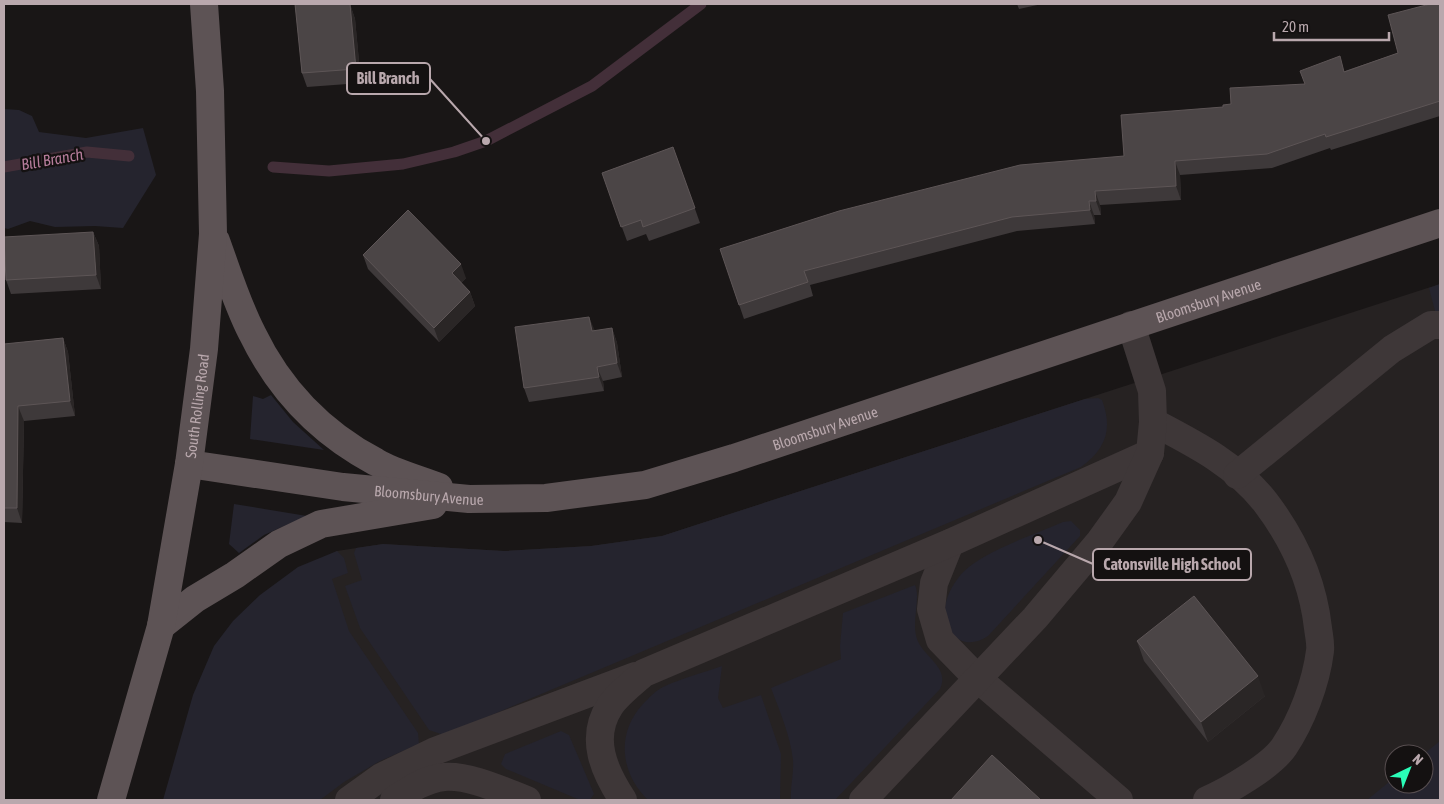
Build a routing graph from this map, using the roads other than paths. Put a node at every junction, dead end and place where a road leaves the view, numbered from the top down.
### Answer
1 (204, 4) edge
2 (1440, 223) edge
3 (213, 234) junction
4 (1131, 324) junction
5 (1440, 325) edge
6 (1153, 422) junction
7 (1150, 454) junction
8 (189, 464) junction
9 (1237, 474) junction
10 (469, 499) junction
11 (950, 542) junction
12 (161, 626) junction
13 (644, 673) junction
14 (978, 678) junction
15 (111, 800) edge
16 (349, 800) edge
17 (394, 800) edge
18 (527, 800) edge
19 (623, 800) edge
20 (863, 800) edge
21 (1119, 800) edge
22 (1207, 800) edge

1 - 3 main road, South Rolling Road
2 - 4 main road, Bloomsbury Avenue
3 - 8 main road, South Rolling Road
3 - 10 main road
4 - 6 lane
4 - 10 main road, Bloomsbury Avenue
5 - 9 lane
6 - 7 lane
6 - 9 lane
7 - 11 lane
7 - 14 lane
8 - 10 main road, Bloomsbury Avenue
8 - 12 main road, South Rolling Road
9 - 22 lane
10 - 12 main road
11 - 13 lane
11 - 14 lane
12 - 15 main road, South Rolling Road
13 - 16 lane
13 - 19 lane
14 - 20 lane
14 - 21 lane
17 - 18 lane

